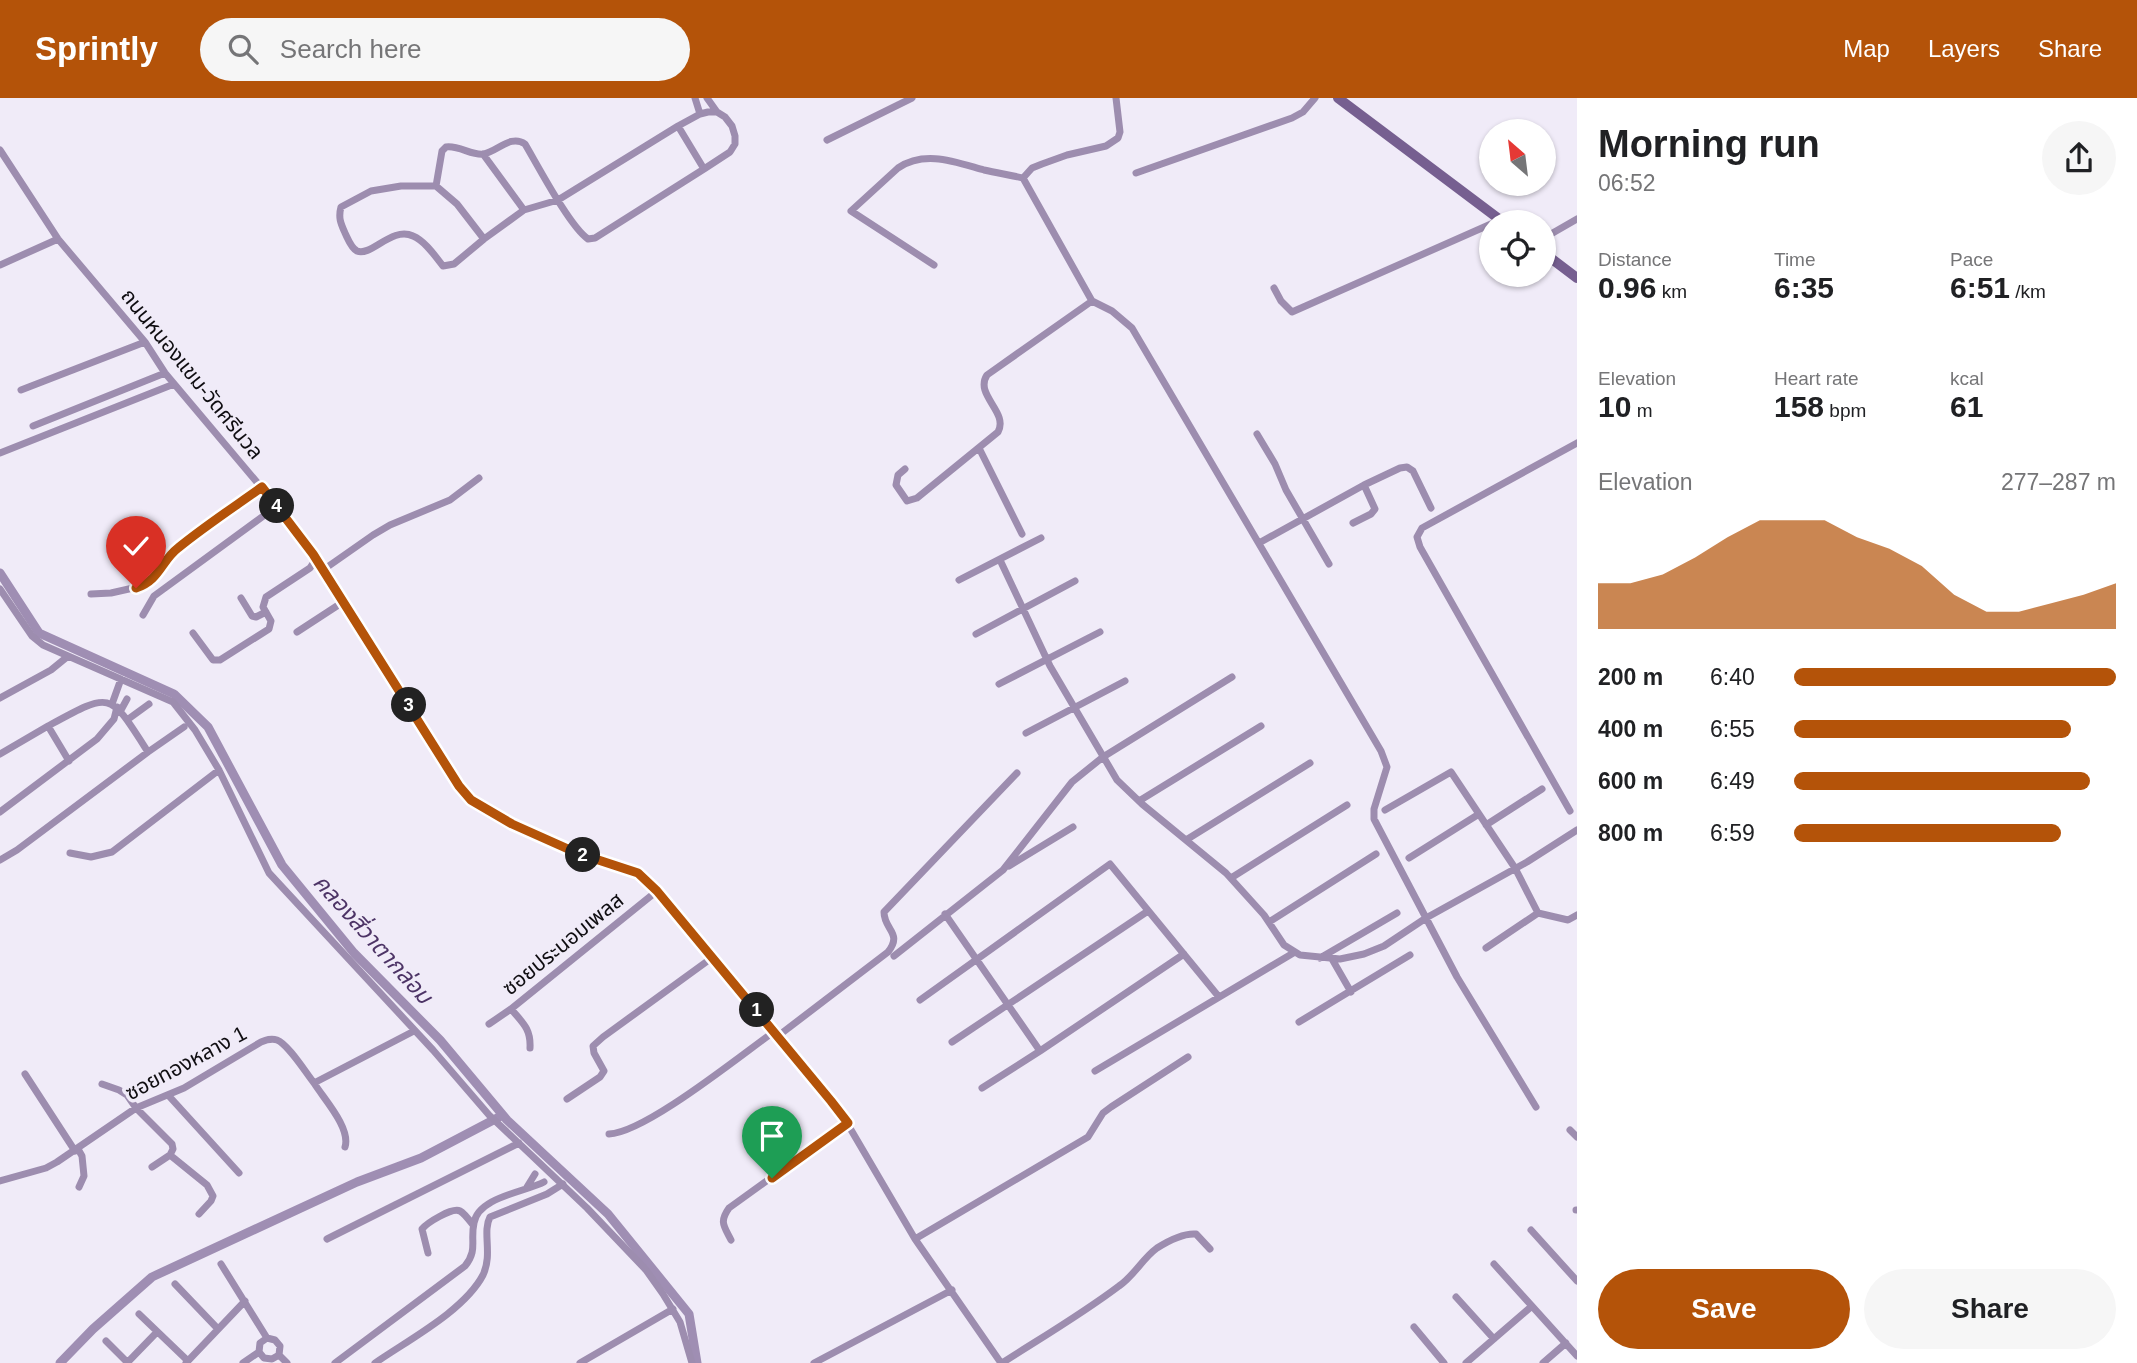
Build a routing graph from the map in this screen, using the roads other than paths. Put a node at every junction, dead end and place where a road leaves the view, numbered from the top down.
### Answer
1 (695, 98) edge
2 (707, 98) edge
3 (912, 98) edge
4 (1116, 98) edge
5 (1315, 98) edge
6 (1338, 98) edge
7 (717, 112) junction
8 (700, 114) junction
9 (678, 126) junction
10 (827, 139) dead end
11 (0, 150) edge
12 (483, 154) junction
13 (704, 169) junction
14 (1136, 173) dead end
15 (1023, 178) junction
16 (436, 186) junction
17 (558, 200) junction
18 (524, 210) junction
19 (1483, 210) edge
20 (1577, 219) edge
21 (1479, 230) edge
22 (1556, 231) edge
23 (58, 239) junction
24 (484, 239) junction
25 (1556, 262) edge
26 (0, 265) edge
27 (934, 265) dead end
28 (1577, 278) edge
29 (1274, 288) dead end
30 (1091, 297) junction
31 (145, 342) junction
32 (165, 373) junction
33 (174, 384) junction
34 (21, 390) dead end
35 (33, 426) dead end
36 (1258, 434) dead end
37 (1577, 443) edge
38 (979, 448) junction
39 (0, 453) edge
40 (905, 469) dead end
41 (479, 478) dead end
42 (1364, 485) junction
43 (262, 487) junction
44 (277, 506) junction
45 (1433, 514) junction
46 (1303, 518) junction
47 (1353, 523) dead end
48 (1022, 534) dead end
49 (1041, 538) dead end
50 (1259, 543) junction
51 (316, 558) junction
52 (1000, 560) junction
53 (1329, 564) dead end
54 (323, 570) junction
55 (959, 580) dead end
56 (1075, 581) dead end
57 (0, 589) edge
58 (91, 594) dead end
59 (241, 598) dead end
60 (343, 602) junction
61 (1023, 609) junction
62 (267, 612) junction
63 (143, 615) dead end
64 (297, 632) dead end
65 (1100, 632) dead end
66 (194, 633) dead end
67 (976, 634) dead end
68 (67, 657) junction
69 (1046, 659) junction
70 (1232, 677) dead end
71 (121, 679) junction
72 (1125, 681) dead end
73 (999, 684) dead end
74 (135, 685) junction
75 (0, 698) edge
76 (149, 704) dead end
77 (117, 707) junction
78 (1074, 708) junction
79 (127, 720) junction
80 (48, 726) junction
81 (1261, 726) dead end
82 (184, 727) dead end
83 (1026, 733) dead end
84 (148, 752) junction
85 (0, 754) edge
86 (1103, 757) junction
87 (69, 761) junction
88 (1310, 763) dead end
89 (219, 770) junction
90 (1017, 773) dead end
91 (1542, 789) dead end
92 (1139, 801) junction
93 (1347, 805) dead end
94 (1385, 810) dead end
95 (1570, 811) dead end
96 (0, 812) edge
97 (1479, 814) junction
98 (1486, 825) junction
99 (1073, 827) dead end
100 (1577, 830) edge
101 (1185, 840) junction
102 (70, 853) dead end
103 (1376, 855) dead end
104 (1409, 858) dead end
105 (0, 860) edge
106 (1515, 868) junction
107 (1003, 870) junction
108 (1231, 878) junction
109 (657, 891) junction
110 (1148, 911) junction
111 (1396, 913) dead end
112 (945, 914) junction
113 (1538, 914) junction
114 (1577, 915) edge
115 (1426, 918) junction
116 (1269, 922) junction
117 (1486, 948) dead end
118 (1295, 952) junction
119 (1184, 954) junction
120 (1410, 955) dead end
121 (894, 956) dead end
122 (713, 957) junction
123 (1320, 958) junction
124 (1332, 959) junction
125 (976, 960) junction
126 (1351, 992) junction
127 (1219, 997) junction
128 (920, 1000) dead end
129 (1008, 1005) junction
130 (511, 1009) junction
131 (1299, 1022) dead end
132 (489, 1024) dead end
133 (414, 1031) junction
134 (776, 1033) junction
135 (951, 1042) dead end
136 (530, 1048) dead end
137 (1040, 1051) junction
138 (1188, 1057) dead end
139 (1095, 1071) dead end
140 (25, 1074) dead end
141 (314, 1083) junction
142 (102, 1084) dead end
143 (982, 1088) dead end
144 (168, 1095) junction
145 (567, 1099) dead end
146 (1536, 1107) dead end
147 (136, 1108) junction
148 (848, 1123) junction
149 (1570, 1129) dead end
150 (609, 1134) dead end
151 (1577, 1137) edge
152 (519, 1143) junction
153 (345, 1147) dead end
154 (77, 1150) junction
155 (170, 1155) junction
156 (152, 1167) dead end
157 (540, 1170) junction
158 (239, 1173) dead end
159 (548, 1179) junction
160 (0, 1181) edge
161 (563, 1184) junction
162 (79, 1187) dead end
163 (527, 1187) junction
164 (199, 1214) dead end
165 (473, 1225) junction
166 (1531, 1230) dead end
167 (915, 1238) junction
168 (327, 1239) dead end
169 (731, 1240) dead end
170 (1210, 1250) dead end
171 (428, 1253) dead end
172 (221, 1264) dead end
173 (1494, 1264) dead end
174 (1577, 1281) edge
175 (175, 1284) dead end
176 (952, 1290) junction
177 (1456, 1297) dead end
178 (245, 1301) junction
179 (1532, 1306) junction
180 (673, 1309) junction
181 (139, 1314) dead end
182 (1415, 1327) dead end
183 (218, 1329) junction
184 (157, 1332) junction
185 (267, 1338) junction
186 (1494, 1339) junction
187 (106, 1341) dead end
188 (1566, 1343) junction
189 (259, 1352) junction
190 (279, 1355) junction
191 (1577, 1356) edge
192 (1001, 1361) edge
193 (187, 1362) edge
194 (127, 1363) edge
195 (243, 1363) edge
196 (287, 1363) edge
197 (335, 1363) edge
198 (375, 1363) edge
199 (580, 1363) edge
200 (692, 1363) edge
201 (814, 1363) edge
202 (990, 1363) edge
203 (1444, 1363) edge
204 (1466, 1363) edge
205 (1543, 1363) edge

1 - 8 street
2 - 7 street
3 - 10 street
4 - 15 street
5 - 14 street
6 - 19 main road
7 - 8 street
7 - 13 street
8 - 9 street
9 - 13 street
9 - 17 street
11 - 23 street, ถนนหนองแขม-วัดศรีนวล
12 - 16 street
12 - 17 street
12 - 18 street
13 - 17 street
15 - 27 street
15 - 30 street
16 - 24 street
16 - 24 street
17 - 18 street
18 - 24 street
20 - 22 street
21 - 29 street
23 - 26 street
23 - 31 street, ถนนหนองแขม-วัดศรีนวล
25 - 28 main road
30 - 38 street
30 - 50 street
31 - 32 street, ถนนหนองแขม-วัดศรีนวล
31 - 34 street
32 - 33 street, ถนนหนองแขม-วัดศรีนวล
32 - 35 street
33 - 39 street
33 - 43 street, ถนนหนองแขม-วัดศรีนวล
36 - 46 street
37 - 45 street
38 - 40 street
38 - 48 street
41 - 54 street
42 - 45 street
42 - 46 street
42 - 47 street
43 - 44 street, ถนนหนองแขม-วัดศรีนวล
43 - 58 street
44 - 51 street, ถนนหนองแขม-วัดศรีนวล
44 - 63 street
45 - 95 street
46 - 50 street
46 - 53 street
49 - 52 street
50 - 115 street
51 - 54 street, ถนนหนองแขม-วัดศรีนวล
51 - 62 street
52 - 55 street
52 - 61 street
54 - 60 street, ถนนหนองแขม-วัดศรีนวล
56 - 61 street
57 - 68 street
59 - 62 street
60 - 64 street
60 - 109 street, ถนนหนองแขม-วัดศรีนวล
61 - 67 street
61 - 69 street
62 - 66 street
65 - 69 street
68 - 71 street
68 - 75 street
69 - 73 street
69 - 78 street
70 - 86 street
71 - 74 street
71 - 77 street
72 - 78 street
74 - 77 street
74 - 89 street
76 - 79 street
77 - 79 street
77 - 80 street
77 - 87 street
78 - 83 street
78 - 86 street
79 - 84 street
80 - 85 street
80 - 87 street
81 - 92 street
82 - 84 street
84 - 105 street
86 - 92 street
86 - 107 street
87 - 96 street
88 - 101 street
89 - 102 street
89 - 133 street
90 - 134 street
91 - 98 street
92 - 101 street
93 - 108 street
94 - 97 street
97 - 98 street
97 - 104 street
98 - 106 street
99 - 107 street
100 - 106 street
101 - 108 street
103 - 116 street
106 - 113 street
106 - 115 street
107 - 112 street
108 - 116 street
109 - 122 street, ถนนหนองแขม-วัดศรีนวล
109 - 130 street, ซอยประนอมเพลส
110 - 119 street
110 - 125 street
110 - 129 street
111 - 123 street
112 - 121 street
112 - 125 street
113 - 114 street
113 - 117 street
115 - 124 street
115 - 146 street
116 - 118 street
118 - 123 street
118 - 127 street
119 - 127 street
119 - 137 street
120 - 126 street
122 - 134 street, ถนนหนองแขม-วัดศรีนวล
122 - 145 street
123 - 124 street
124 - 126 street
125 - 128 street
125 - 129 street
126 - 131 street
127 - 139 street
129 - 135 street
129 - 137 street
130 - 132 street, ซอยประนอมเพลส
130 - 136 street
133 - 141 street
133 - 152 street
134 - 148 street, ถนนหนองแขม-วัดศรีนวล
134 - 150 street
137 - 143 street
138 - 167 street
140 - 154 street
141 - 144 street, ซอยทองหลาง 1
141 - 153 street, ซอยทองหลาง 1
142 - 147 street
144 - 147 street, ซอยทองหลาง 1
144 - 158 street
147 - 154 street, ซอยทองหลาง 1
147 - 155 street
148 - 167 street, ถนนหนองแขม-วัดศรีนวล
148 - 169 street
149 - 151 street
152 - 157 street
152 - 168 street
154 - 160 street, ซอยทองหลาง 1
154 - 162 street
155 - 156 street
155 - 164 street
157 - 159 street
157 - 163 street
159 - 161 street
159 - 163 street
161 - 180 street
161 - 198 street
163 - 165 street
165 - 171 street
165 - 197 street
166 - 174 street
167 - 176 street, ถนนหนองแขม-วัดศรีนวล
170 - 192 street
172 - 178 street
173 - 179 street
175 - 183 street
176 - 192 street, ถนนหนองแขม-วัดศรีนวล
176 - 201 street
177 - 186 street
178 - 183 street
178 - 185 street
179 - 186 street
179 - 188 street
180 - 199 street
180 - 200 street
181 - 184 street
182 - 203 street
183 - 193 street
184 - 193 street
184 - 194 street
185 - 189 street
185 - 190 street
186 - 204 street
187 - 194 street
188 - 191 street
188 - 205 street
189 - 190 street
189 - 195 street
190 - 196 street
192 - 202 street

